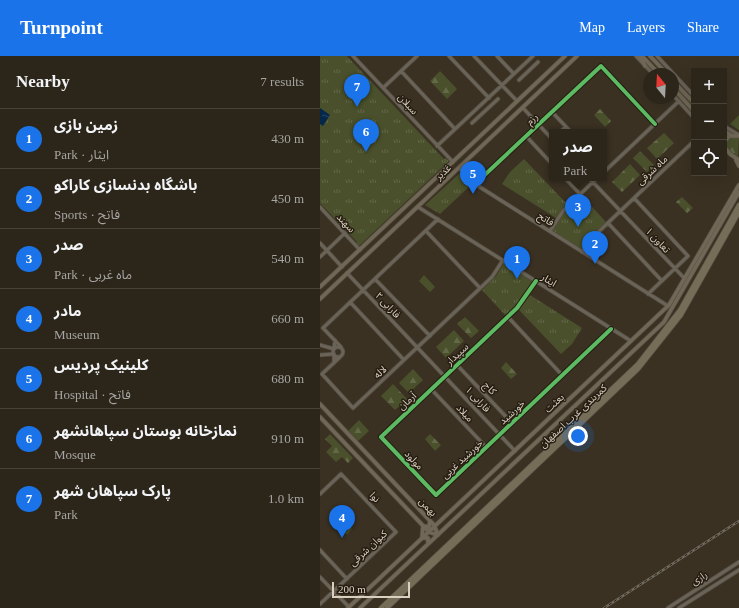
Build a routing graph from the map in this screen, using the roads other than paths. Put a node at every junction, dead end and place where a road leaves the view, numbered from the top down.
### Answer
1 (417, 56) edge
2 (449, 56) edge
3 (474, 56) edge
4 (497, 56) edge
5 (533, 56) edge
6 (565, 56) edge
7 (577, 56) edge
8 (636, 56) edge
9 (641, 56) edge
10 (650, 56) edge
11 (657, 56) edge
12 (355, 57) edge
13 (538, 62) dead end
14 (559, 62) junction
15 (522, 66) junction
16 (645, 66) joint
17 (564, 68) junction
18 (653, 68) edge
19 (661, 68) edge
20 (401, 71) junction
21 (549, 71) junction
22 (528, 72) junction
23 (514, 74) junction
24 (555, 77) junction
25 (519, 80) dead end
26 (502, 85) junction
27 (679, 87) edge
28 (383, 88) junction
29 (691, 93) edge
30 (679, 95) edge
31 (489, 98) junction
32 (498, 99) dead end
33 (691, 100) edge
34 (679, 101) edge
35 (517, 102) junction
36 (676, 104) edge
37 (479, 106) junction
38 (523, 108) junction
39 (691, 108) edge
40 (484, 112) junction
41 (552, 112) junction
42 (691, 115) edge
43 (472, 123) dead end
44 (538, 124) junction
45 (655, 124) junction
46 (566, 127) joint
47 (727, 128) edge
48 (455, 129) junction
49 (564, 129) edge
50 (727, 133) edge
51 (731, 135) junction
52 (526, 136) junction
53 (549, 136) edge
54 (739, 136) edge
55 (726, 140) edge
56 (691, 145) edge
57 (437, 146) junction
58 (727, 150) edge
59 (738, 160) edge
60 (549, 161) edge
61 (453, 162) junction
62 (739, 166) edge
63 (607, 167) edge
64 (459, 168) junction
65 (568, 181) edge
66 (593, 182) joint
67 (475, 184) junction
68 (739, 185) edge
69 (739, 192) edge
70 (580, 194) junction
71 (634, 198) junction
72 (739, 205) edge
73 (418, 206) junction
74 (320, 207) edge
75 (620, 211) junction
76 (739, 212) edge
77 (438, 219) junction
78 (608, 223) junction
79 (383, 228) junction
80 (426, 231) junction
81 (550, 231) junction
82 (345, 233) junction
83 (389, 234) junction
84 (374, 237) junction
85 (379, 243) junction
86 (320, 244) edge
87 (327, 250) junction
88 (360, 250) junction
89 (582, 252) junction
90 (320, 257) edge
91 (503, 260) junction
92 (342, 267) junction
93 (675, 269) junction
94 (348, 273) junction
95 (375, 279) junction
96 (685, 279) junction
97 (536, 281) junction
98 (662, 281) junction
99 (320, 287) edge
100 (480, 288) junction
101 (363, 290) junction
102 (648, 294) junction
103 (320, 299) edge
104 (350, 302) junction
105 (668, 306) junction
106 (508, 317) junction
107 (611, 329) junction
108 (430, 336) junction
109 (335, 340) junction
110 (631, 341) junction
111 (320, 345) edge
112 (341, 347) junction
113 (418, 348) junction
114 (334, 349) junction
115 (320, 354) edge
116 (334, 354) junction
117 (340, 357) junction
118 (404, 360) junction
119 (334, 363) junction
120 (457, 365) junction
121 (562, 375) junction
122 (445, 376) junction
123 (432, 389) junction
124 (320, 404) edge
125 (556, 412) junction
126 (320, 417) edge
127 (562, 418) junction
128 (547, 420) junction
129 (512, 423) junction
130 (553, 427) junction
131 (344, 430) junction
132 (500, 434) junction
133 (338, 436) junction
134 (381, 437) joint
135 (356, 442) junction
136 (486, 447) junction
137 (349, 448) junction
138 (515, 451) junction
139 (320, 494) edge
140 (436, 495) joint
141 (429, 520) junction
142 (440, 522) junction
143 (423, 526) junction
144 (435, 526) junction
145 (446, 528) junction
146 (396, 532) joint
147 (429, 532) junction
148 (438, 535) junction
149 (422, 538) junction
150 (428, 544) junction
151 (320, 550) edge
152 (739, 562) edge
153 (728, 570) junction
154 (739, 570) edge
155 (731, 575) junction
156 (320, 577) edge
157 (347, 578) junction
158 (706, 584) junction
159 (709, 589) junction
160 (333, 591) junction
161 (676, 602) junction
162 (320, 603) edge
163 (348, 608) edge
164 (360, 608) edge
165 (381, 608) edge
166 (387, 608) edge
167 (668, 608) edge
168 (679, 608) edge

1 - 20 street
2 - 31 street
3 - 26 street
4 - 23 street
5 - 15 street
6 - 14 main road, غدیر
7 - 17 main road, غدیر
8 - 16 street
9 - 16 main road
9 - 18 main road
10 - 19 main road
11 - 29 street
12 - 28 street, سبلان
13 - 22 street
14 - 17 main road
14 - 21 main road, غدیر
15 - 22 street
15 - 23 street
17 - 24 main road, غدیر
20 - 28 street
20 - 48 street
21 - 24 main road
21 - 35 main road, غدیر
22 - 25 street
23 - 26 street
24 - 38 main road, غدیر
26 - 31 street
26 - 35 street
27 - 33 main road
28 - 57 street, سبلان
30 - 39 main road
31 - 37 street
32 - 40 street
34 - 42 street
35 - 61 main road, غدیر
36 - 45 street
37 - 40 street
37 - 48 street
38 - 44 street
38 - 64 main road, غدیر
40 - 43 street
41 - 44 street, رزم
41 - 45 street, رزم
41 - 46 street
44 - 52 street, رزم
44 - 53 street
45 - 63 street
46 - 49 street
47 - 54 street
48 - 57 street
50 - 51 main road
51 - 54 main road
51 - 55 main road
52 - 60 street
52 - 67 street, رزم
56 - 71 street, ماه شرقی
57 - 61 street, سبلان
58 - 59 main road
59 - 62 main road
61 - 79 main road, غدیر
64 - 67 street, فاتح
64 - 73 main road, غدیر
65 - 70 street
66 - 70 street
66 - 75 street, تعاون ۱
67 - 81 street, فاتح
68 - 96 main road, بعثت
69 - 127 main road, بعثت
70 - 81 street
71 - 75 street, ماه شرقی
71 - 93 street
72 - 165 highway, کمربندی غرب اصفهان
73 - 77 street, ایثار
73 - 83 main road, غدیر
74 - 82 street, سهند
75 - 78 street, ماه شرقی
75 - 93 street, تعاون ۱
76 - 166 highway, کمربندی غرب اصفهان
77 - 80 street
77 - 91 street, ایثار
78 - 89 street, ماه شرقی
78 - 98 street
79 - 83 main road
79 - 84 main road, غدیر
80 - 95 street
80 - 100 street
81 - 89 street, فاتح
82 - 87 street
82 - 88 street, سهند
83 - 85 main road, غدیر
84 - 85 main road
84 - 88 main road, غدیر
85 - 94 main road, غدیر
86 - 87 street
87 - 90 street
87 - 92 street
88 - 92 main road, غدیر
89 - 102 street, فاتح
91 - 97 street, ایثار
91 - 100 street, لاله
92 - 99 main road, غدیر
93 - 96 street, تعاون ۱
93 - 98 street
94 - 101 street, فارابی ۲
94 - 103 main road, غدیر
95 - 101 street
95 - 108 street
96 - 105 main road, بعثت
97 - 106 street, سپیدار
97 - 107 street, ایثار
98 - 102 street
100 - 108 street, لاله
101 - 104 street
101 - 113 street, فارابی ۲
102 - 105 street, فاتح
104 - 109 street
104 - 118 street
105 - 110 main road, بعثت
106 - 120 street, سپیدار
106 - 121 street
107 - 110 street, ایثار
107 - 121 street, خورشید
108 - 113 street, لاله
109 - 112 street
109 - 114 street
110 - 125 main road, بعثت
111 - 114 street
112 - 114 street
112 - 117 street
113 - 118 street, لاله
113 - 122 street, فارابی ۲
114 - 116 street
115 - 116 street
116 - 117 street
116 - 119 street
117 - 119 street
118 - 119 street, لاله
120 - 122 street, سپیدار
120 - 129 street, کاج
121 - 129 street, خورشید
122 - 123 street, آرمان
122 - 132 street, فارابی ۱
123 - 134 street, آرمان
123 - 136 street, میلاد
124 - 131 main road, بهمن
125 - 127 main road
125 - 128 main road, بعثت
126 - 133 main road, بهمن
127 - 130 main road, بعثت
128 - 130 main road
128 - 138 main road, بعثت
129 - 132 street, خورشید
130 - 145 main road, بعثت
131 - 133 main road
131 - 135 main road, بهمن
132 - 136 street, خورشید غربی
132 - 138 street, فارابی ۱
133 - 137 main road, بهمن
134 - 140 street, مولود
135 - 137 main road
135 - 141 main road, بهمن
136 - 140 street, خورشید غربی
137 - 143 main road, بهمن
138 - 142 main road, بعثت
139 - 146 street, نوا
141 - 142 main road
141 - 143 main road
141 - 144 main road, بهمن
142 - 144 main road, بعثت
142 - 145 main road
143 - 147 main road, بهمن
143 - 149 main road
144 - 147 main road, بعثت
144 - 148 main road, بهمن
145 - 148 main road, بعثت
146 - 157 street, کیوان شرقی
147 - 148 main road, بهمن
147 - 149 main road, بعثت
148 - 150 main road, بعثت
149 - 150 main road
149 - 163 main road, بعثت
150 - 164 main road, بعثت
151 - 157 street
152 - 153 street, رازی
153 - 155 street
153 - 158 street, رازی
154 - 155 street, رازی
155 - 159 street, رازی
156 - 160 street
157 - 160 street, کیوان شرقی
158 - 159 street
158 - 161 street, رازی
159 - 168 street, رازی
160 - 162 street, کیوان شرقی
160 - 163 street
161 - 167 street, رازی
161 - 168 street

